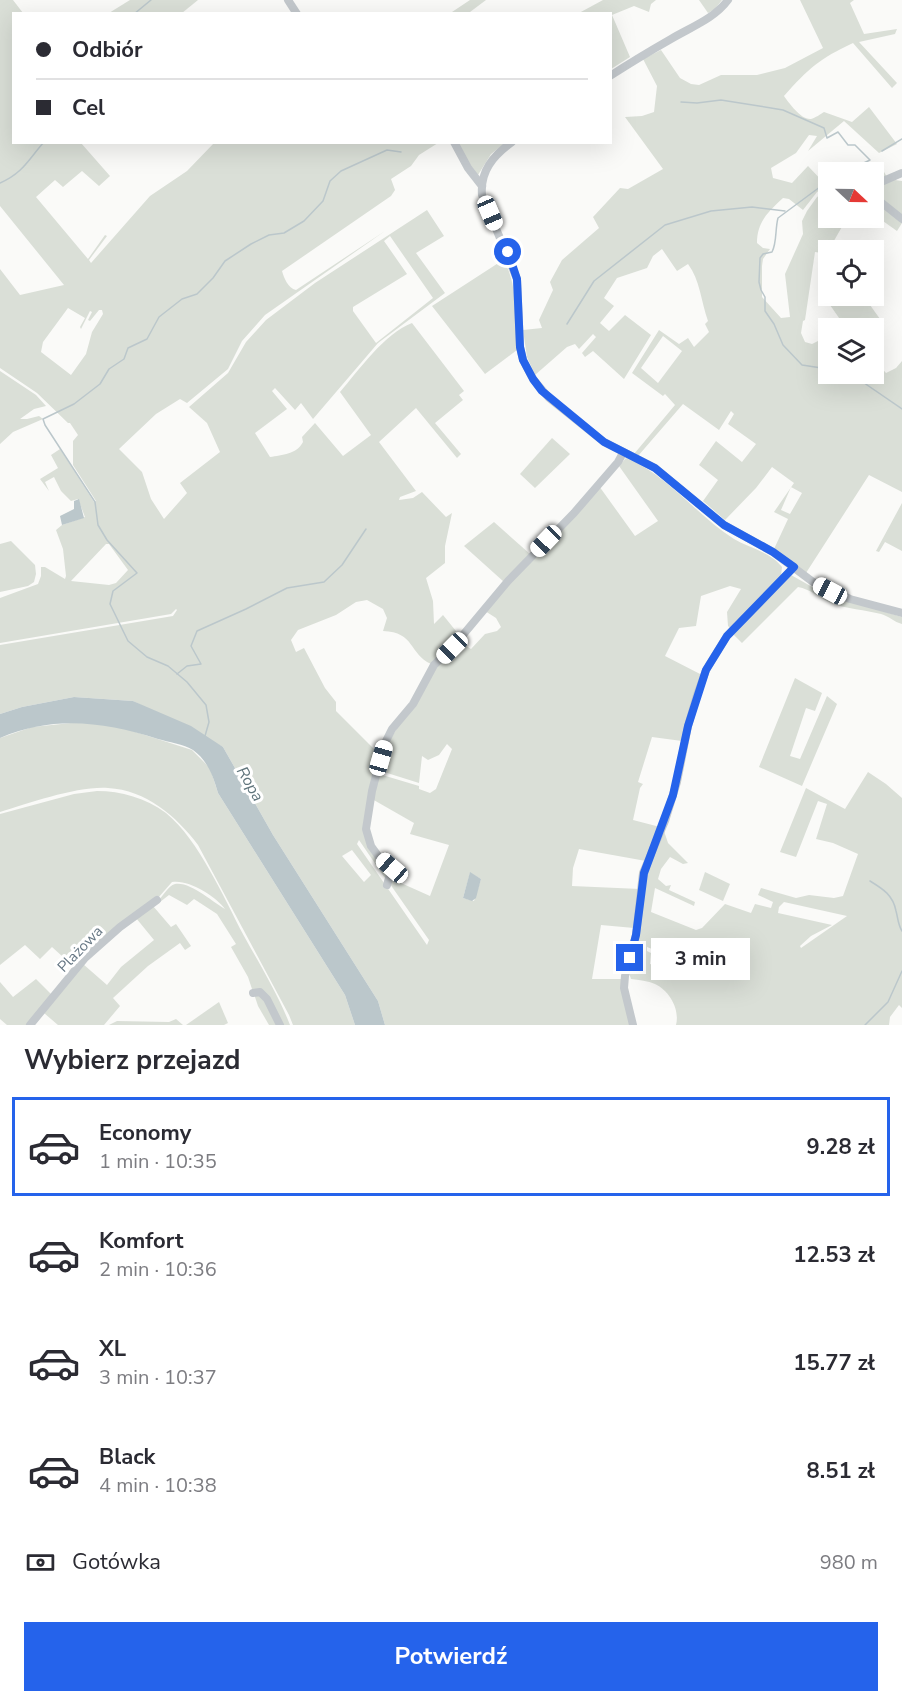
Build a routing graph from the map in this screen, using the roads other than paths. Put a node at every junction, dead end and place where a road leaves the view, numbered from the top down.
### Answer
1 (728, 0) edge
2 (612, 74) edge
3 (455, 144) edge
4 (509, 144) edge
5 (902, 173) edge
6 (482, 186) junction
7 (902, 219) edge
8 (623, 453) junction
9 (794, 567) junction
10 (902, 614) edge
11 (387, 885) dead end
12 (157, 900) dead end
13 (253, 993) dead end
14 (30, 1025) edge
15 (280, 1025) edge
16 (633, 1025) edge

1 - 2 street
3 - 6 street
4 - 6 street
5 - 7 street
6 - 8 street
8 - 9 street
8 - 11 street
9 - 10 street
9 - 16 street
12 - 14 street, Plażowa
13 - 15 street

